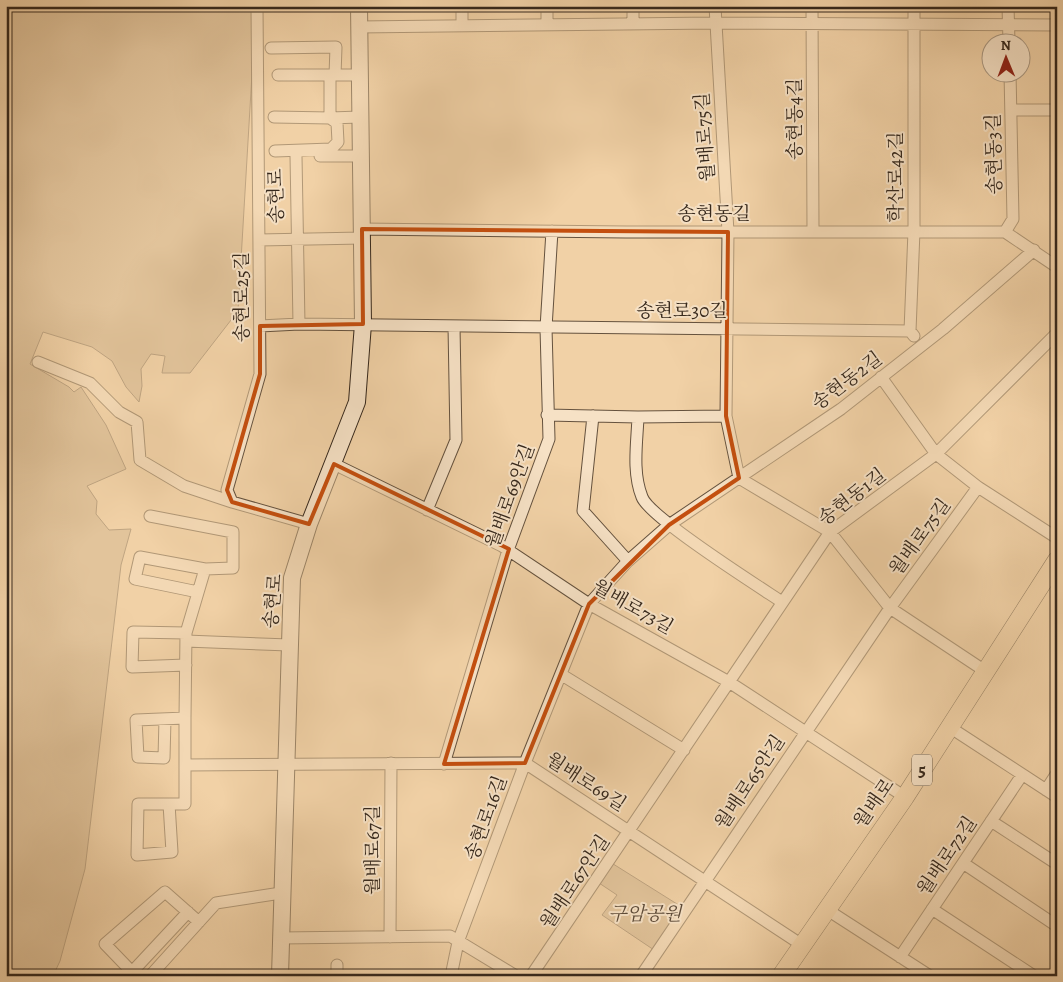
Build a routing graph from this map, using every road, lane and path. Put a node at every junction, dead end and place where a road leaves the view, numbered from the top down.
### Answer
1 (257, 6) edge
2 (359, 6) edge
3 (462, 6) edge
4 (547, 6) edge
5 (633, 6) edge
6 (715, 6) edge
7 (812, 6) edge
8 (914, 6) edge
9 (1008, 6) edge
10 (715, 23) junction
11 (633, 24) junction
12 (812, 24) junction
13 (547, 25) junction
14 (914, 25) junction
15 (1057, 25) edge
16 (462, 26) junction
17 (1009, 26) junction
18 (358, 27) junction
19 (1009, 32) edge
20 (271, 48) dead end
21 (278, 75) dead end
22 (332, 75) junction
23 (359, 75) junction
24 (1010, 82) edge
25 (1011, 110) junction
26 (1057, 110) edge
27 (274, 117) dead end
28 (360, 117) junction
29 (330, 118) junction
30 (275, 151) dead end
31 (259, 156) junction
32 (296, 156) junction
33 (360, 156) junction
34 (552, 231) junction
35 (813, 231) junction
36 (914, 231) junction
37 (728, 232) junction
38 (1005, 232) junction
39 (362, 234) junction
40 (297, 239) junction
41 (259, 240) junction
42 (1034, 250) junction
43 (1057, 267) edge
44 (299, 324) junction
45 (363, 324) junction
46 (260, 326) junction
47 (454, 326) junction
48 (546, 328) junction
49 (729, 328) junction
50 (910, 331) junction
51 (1057, 333) edge
52 (921, 345) junction
53 (38, 362) dead end
54 (881, 377) junction
55 (547, 416) junction
56 (593, 416) junction
57 (726, 416) junction
58 (638, 418) junction
59 (936, 454) junction
60 (334, 464) junction
61 (739, 478) junction
62 (978, 487) junction
63 (232, 502) junction
64 (427, 510) junction
65 (150, 516) dead end
66 (309, 524) junction
67 (670, 524) junction
68 (830, 532) junction
69 (1057, 538) edge
70 (508, 550) junction
71 (1057, 560) edge
72 (628, 561) junction
73 (204, 569) junction
74 (1052, 580) edge
75 (198, 592) junction
76 (782, 602) junction
77 (589, 604) junction
78 (890, 608) junction
79 (186, 637) junction
80 (289, 645) junction
81 (186, 665) junction
82 (985, 671) junction
83 (562, 675) junction
84 (729, 682) junction
85 (185, 718) junction
86 (165, 719) dead end
87 (950, 728) junction
88 (804, 732) junction
89 (684, 750) junction
90 (525, 763) junction
91 (287, 764) junction
92 (390, 764) junction
93 (444, 764) junction
94 (185, 765) junction
95 (1057, 773) edge
96 (1022, 775) junction
97 (1046, 790) junction
98 (905, 797) junction
99 (1057, 797) edge
100 (169, 804) junction
101 (991, 821) junction
102 (630, 832) junction
103 (963, 863) junction
104 (1057, 864) edge
105 (704, 881) junction
106 (282, 893) junction
107 (826, 909) junction
108 (932, 910) junction
109 (188, 912) junction
110 (198, 922) junction
111 (1057, 926) edge
112 (390, 937) junction
113 (280, 938) junction
114 (458, 942) junction
115 (802, 945) junction
116 (900, 957) junction
117 (150, 976) edge
118 (280, 976) edge
119 (451, 976) edge
120 (516, 976) edge
121 (532, 976) edge
122 (641, 976) edge
123 (781, 976) edge
124 (930, 976) edge
125 (1034, 976) edge

1 - 31 street, 송현로25길
2 - 18 main road, 송현로
3 - 16 street
4 - 13 street
5 - 11 street
6 - 10 street, 월배로75길
7 - 12 street, 송현동4길
8 - 14 street, 학산로42길
9 - 17 street
10 - 11 street
10 - 12 street
10 - 37 street, 월배로75길
11 - 13 street
12 - 14 street
12 - 35 street, 송현동4길
13 - 16 street
14 - 17 street
14 - 36 street, 학산로42길
15 - 17 street
16 - 18 street
17 - 19 street
18 - 23 main road, 송현로
20 - 22 street
21 - 22 street
22 - 23 street
22 - 29 street
23 - 28 main road, 송현로
24 - 25 street, 송현동3길
25 - 26 street
25 - 38 street, 송현동3길
27 - 29 street
28 - 29 street
28 - 33 main road, 송현로
29 - 30 street
31 - 32 street, 송현로
31 - 41 street, 송현로25길
32 - 33 street, 송현로
32 - 40 street, 송현로
33 - 39 main road, 송현로
34 - 37 street, 송현동길
34 - 39 street, 송현동길
34 - 48 street, 월배로69안길
35 - 36 street, 송현동길
35 - 37 street, 송현동길
36 - 38 street, 송현동길
36 - 50 street, 학산로42길
37 - 49 street, 월배로75길
38 - 42 street
39 - 40 street, 송현동길
39 - 45 main road, 송현로
40 - 41 street, 송현동길
40 - 44 street, 송현로
41 - 46 street, 송현로25길
42 - 43 street
42 - 52 street, 송현동2길
44 - 45 street
44 - 46 street
45 - 47 street, 송현로30길
45 - 60 main road, 송현로
46 - 63 street, 송현로25길
47 - 48 street, 송현로30길
47 - 64 street
48 - 49 street, 송현로30길
48 - 55 street, 월배로69안길
49 - 50 street, 송현로30길
49 - 57 street, 월배로75길
50 - 52 street
51 - 59 street, 송현동1길
52 - 54 street, 송현동2길
53 - 63 street
54 - 59 street
54 - 61 street, 송현동2길
55 - 56 street
55 - 70 street, 월배로69안길
56 - 58 street
56 - 72 street
57 - 58 street
57 - 61 street, 월배로75길
58 - 67 street
59 - 62 street
59 - 68 street, 송현동1길
60 - 64 street, 월배로73길
60 - 66 main road, 송현로
61 - 67 street, 송현동2길
61 - 68 street, 월배로75길
62 - 69 street
62 - 78 street, 월배로75길
63 - 66 street
64 - 70 street, 월배로73길
65 - 73 street
66 - 80 main road, 송현로
67 - 72 street, 송현동2길
67 - 76 street
68 - 76 street, 송현동1길
68 - 78 street, 월배로75길
70 - 77 street, 월배로73길
70 - 93 street, 월배로69안길
71 - 74 main road, 월배로 / 5
72 - 77 street, 송현동2길
73 - 75 street
73 - 75 street
74 - 82 main road, 월배로 / 5
75 - 79 street
76 - 84 street, 송현동1길
77 - 83 street, 송현로16길
77 - 84 street, 월배로73길
78 - 82 street, 월배로75길
78 - 88 street, 월배로65안길
79 - 80 street
79 - 81 street
79 - 81 street
80 - 91 main road, 송현로
81 - 85 street
82 - 87 main road, 월배로 / 5
83 - 89 street
83 - 90 street, 송현로16길
84 - 88 street, 월배로73길
84 - 89 street, 월배로67안길
85 - 86 street
85 - 94 street
87 - 96 street
87 - 98 main road, 월배로 / 5
88 - 98 street, 월배로73길
88 - 105 street, 월배로65안길
89 - 102 street, 월배로67안길
90 - 93 street, 월배로69길
90 - 102 street, 월배로69길
90 - 114 street, 송현로16길
91 - 92 street, 월배로69길
91 - 94 street, 월배로69길
91 - 106 main road, 송현로
92 - 93 street, 월배로69길
92 - 112 street, 월배로67길
94 - 100 street
95 - 97 street
96 - 97 street
96 - 101 street, 월배로72길
97 - 99 street
98 - 107 main road, 월배로 / 5
100 - 100 street
101 - 103 street, 월배로72길
101 - 104 street
102 - 105 street, 월배로69길
102 - 121 street, 월배로67안길
103 - 108 street, 월배로72길
103 - 111 street
105 - 115 street, 월배로69길
105 - 122 street, 월배로65안길
106 - 110 street
106 - 113 main road, 송현로
107 - 115 main road, 월배로 / 5
107 - 116 street
108 - 116 street, 월배로72길
108 - 125 street
109 - 109 street
109 - 110 street
110 - 117 street
112 - 113 street
112 - 114 street
113 - 118 main road, 송현로
114 - 119 street, 송현로16길
114 - 120 street
115 - 123 main road, 월배로 / 5
116 - 124 street

